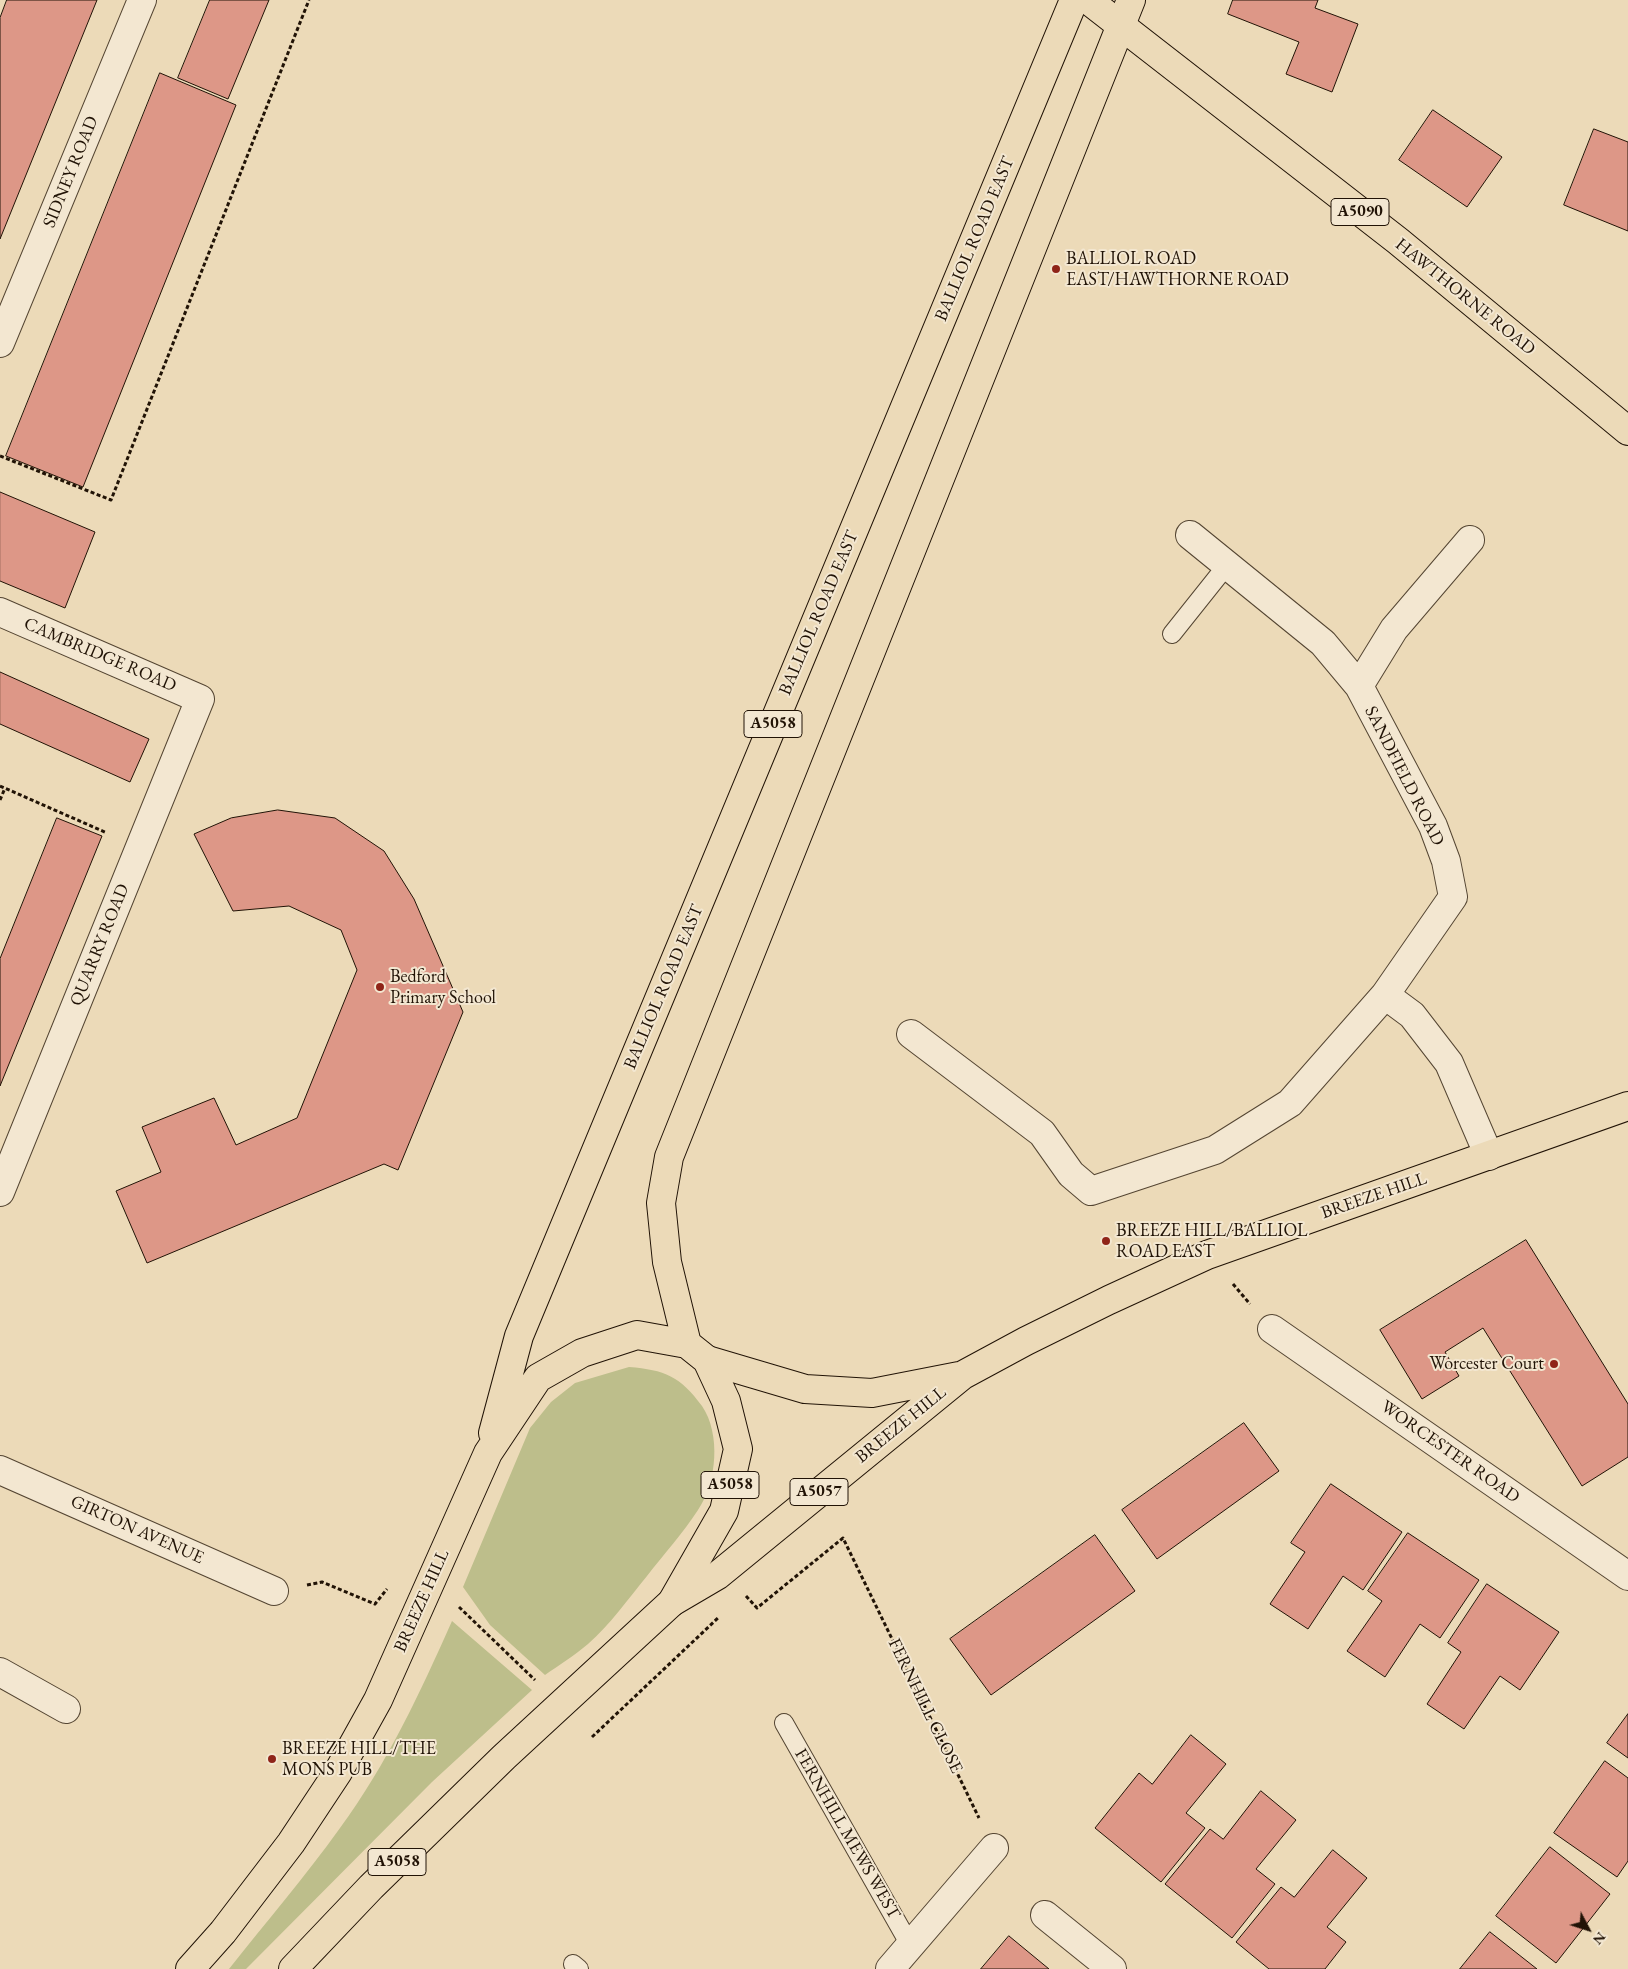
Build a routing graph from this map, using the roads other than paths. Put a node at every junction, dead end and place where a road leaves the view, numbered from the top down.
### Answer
1 (142, 0) edge
2 (1074, 0) edge
3 (1088, 0) edge
4 (1131, 0) edge
5 (1120, 26) junction
6 (0, 343) edge
7 (1628, 431) edge
8 (1190, 535) dead end
9 (1470, 540) dead end
10 (1226, 565) junction
11 (0, 612) edge
12 (1172, 634) dead end
13 (1359, 686) junction
14 (200, 699) joint
15 (1385, 996) junction
16 (910, 1034) dead end
17 (1628, 1106) edge
18 (1489, 1156) junction
19 (0, 1192) edge
20 (1272, 1329) road end
21 (697, 1352) junction
22 (963, 1375) junction
23 (488, 1453) junction
24 (0, 1470) edge
25 (1628, 1576) edge
26 (274, 1591) road end
27 (672, 1602) junction
28 (0, 1672) edge
29 (66, 1709) dead end
30 (784, 1723) dead end
31 (994, 1848) road end
32 (1045, 1915) dead end
33 (910, 1945) junction
34 (190, 1969) edge
35 (293, 1969) edge
36 (890, 1969) edge
37 (1112, 1969) edge

1 - 6 street, SIDNEY ROAD
2 - 23 main road, BALLIOL ROAD EAST / A5058
3 - 5 main road, HAWTHORNE ROAD / A5090
4 - 5 main road, A5058
5 - 7 main road, HAWTHORNE ROAD / A5090
5 - 21 main road, A5058
8 - 10 street, SANDFIELD ROAD
9 - 13 street, SANDFIELD ROAD
10 - 12 lane
10 - 13 street, SANDFIELD ROAD
11 - 14 street, CAMBRIDGE ROAD
13 - 15 street, SANDFIELD ROAD
14 - 19 street, QUARRY ROAD
15 - 16 street, SANDFIELD ROAD
15 - 18 street
17 - 18 main road, BREEZE HILL / A5057
18 - 22 main road, BREEZE HILL / A5057
20 - 25 street, WORCESTER ROAD
21 - 22 main road, BREEZE HILL / A5057
21 - 23 main road, BREEZE HILL / A5058
21 - 27 main road, BREEZE HILL / A5058
22 - 27 main road, BREEZE HILL / A5057
23 - 34 main road, BREEZE HILL / A5058
24 - 26 street, GIRTON AVENUE
27 - 35 main road, BREEZE HILL / A5058
28 - 29 street
30 - 33 lane, FERNHILL MEWS WEST
31 - 33 street
32 - 37 street
33 - 36 street

